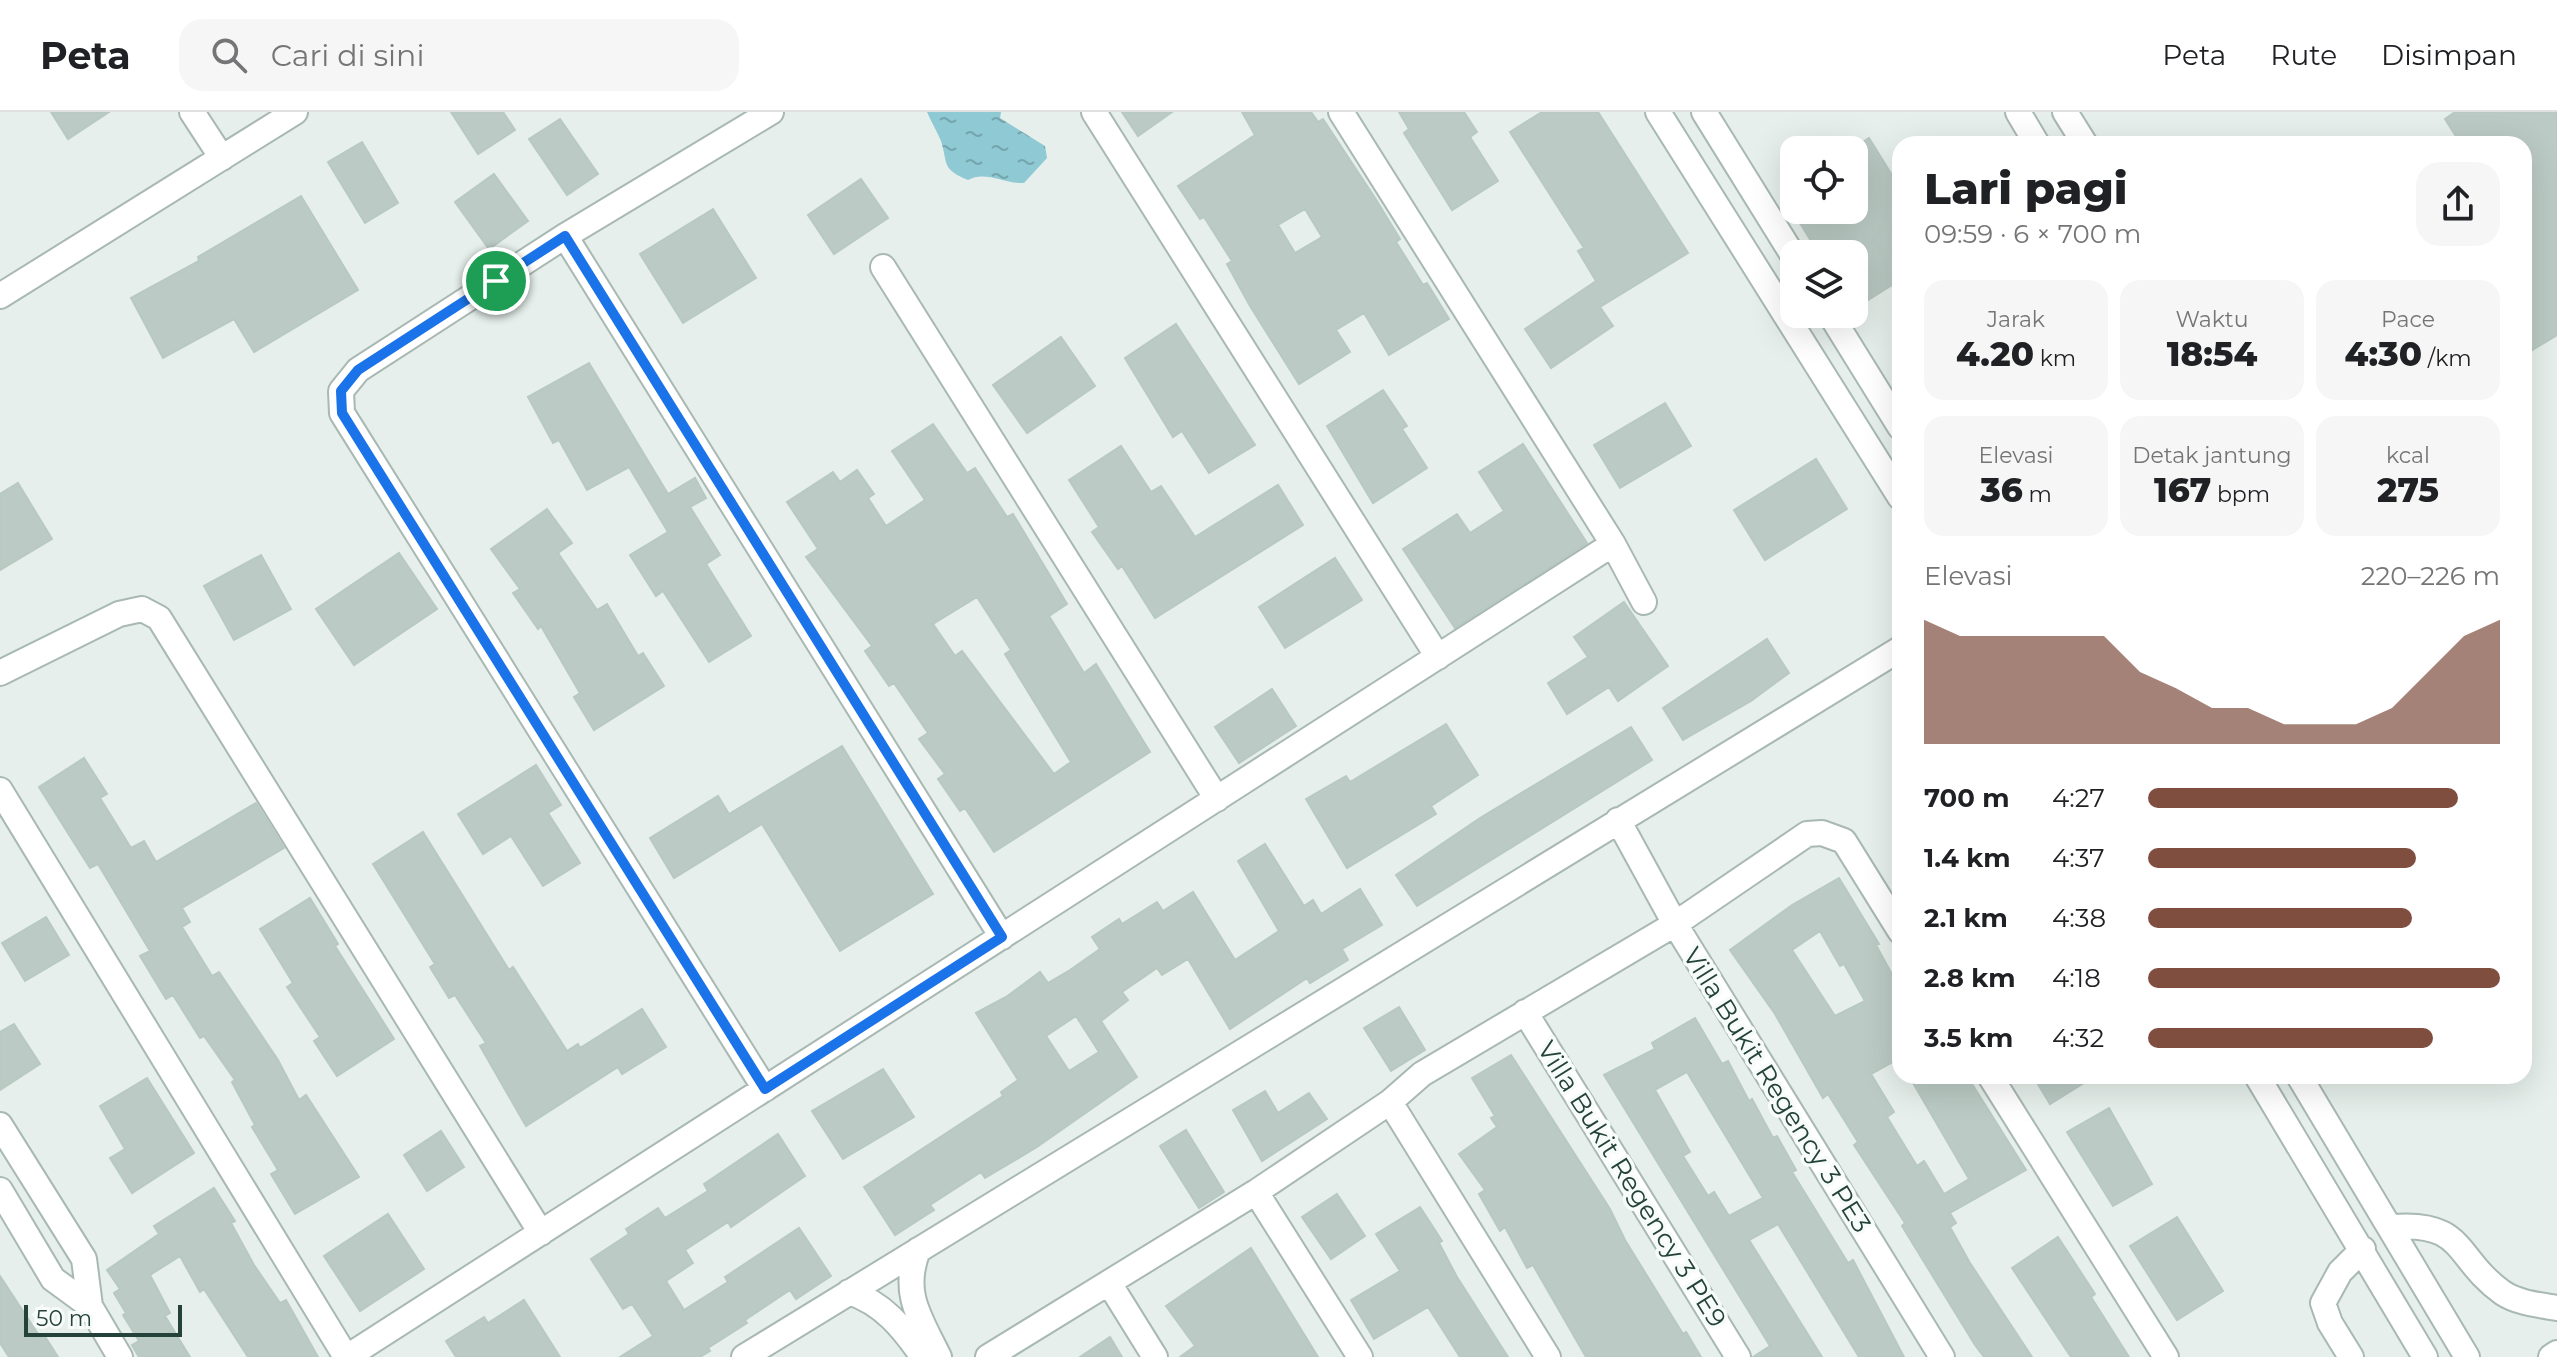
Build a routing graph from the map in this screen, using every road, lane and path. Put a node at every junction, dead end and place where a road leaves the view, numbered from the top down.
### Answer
1 (192, 112) edge
2 (295, 112) edge
3 (771, 112) edge
4 (1094, 112) edge
5 (1341, 112) edge
6 (1658, 112) edge
7 (1704, 112) edge
8 (2018, 112) edge
9 (2065, 112) edge
10 (2032, 136) edge
11 (2080, 136) edge
12 (222, 158) junction
13 (565, 236) junction
14 (1783, 240) edge
15 (883, 267) dead end
16 (0, 296) edge
17 (1839, 328) edge
18 (1892, 414) edge
19 (1892, 484) edge
20 (1613, 544) junction
21 (1644, 602) dead end
22 (1892, 654) edge
23 (1438, 657) junction
24 (0, 673) edge
25 (0, 790) edge
26 (1217, 799) junction
27 (1618, 820) junction
28 (1892, 918) edge
29 (1675, 924) junction
30 (1002, 937) junction
31 (1525, 1012) junction
32 (1995, 1084) edge
33 (2262, 1084) edge
34 (2304, 1084) edge
35 (765, 1089) junction
36 (1390, 1102) junction
37 (0, 1125) edge
38 (0, 1190) edge
39 (1256, 1192) junction
40 (2392, 1227) junction
41 (541, 1233) junction
42 (2363, 1249) junction
43 (918, 1250) junction
44 (1109, 1283) junction
45 (849, 1292) junction
46 (90, 1306) junction
47 (2557, 1308) edge
48 (2557, 1353) edge
49 (120, 1357) edge
50 (346, 1357) edge
51 (744, 1357) edge
52 (923, 1357) edge
53 (939, 1357) edge
54 (988, 1357) edge
55 (1155, 1357) edge
56 (1360, 1357) edge
57 (1548, 1357) edge
58 (1738, 1357) edge
59 (1942, 1357) edge
60 (2166, 1357) edge
61 (2351, 1357) edge
62 (2425, 1357) edge
63 (2467, 1357) edge
64 (2551, 1357) edge

1 - 12 street
2 - 12 street
3 - 13 street
4 - 23 street
5 - 20 street
6 - 19 street
7 - 14 street
8 - 10 street
9 - 11 street
12 - 16 street
13 - 30 street
13 - 35 street
15 - 26 street
17 - 18 street
20 - 21 street
20 - 23 street
22 - 27 street
23 - 26 street
24 - 41 street
25 - 50 street
26 - 30 street
27 - 29 street, Villa Bukit Regency 3 PE3
27 - 43 street
28 - 29 street, Villa Bukit Regency 3 PE9
29 - 31 street, Villa Bukit Regency 3 PE9
29 - 59 street, Villa Bukit Regency 3 PE3
30 - 35 street
31 - 36 street, Villa Bukit Regency 3 PE9
31 - 58 street, Villa Bukit Regency 3 PE9
32 - 60 street
33 - 42 street
34 - 40 street
35 - 41 street
36 - 39 street, Villa Bukit Regency 3 PE9
36 - 57 street
37 - 46 street
38 - 46 street
39 - 44 street, Villa Bukit Regency 3 PE9
39 - 56 street
40 - 47 street
40 - 63 street
41 - 50 street
42 - 61 street
42 - 62 street
43 - 45 street
43 - 53 street
44 - 54 street, Villa Bukit Regency 3 PE9
44 - 55 street
45 - 51 street
45 - 52 street
46 - 49 street
48 - 64 street

